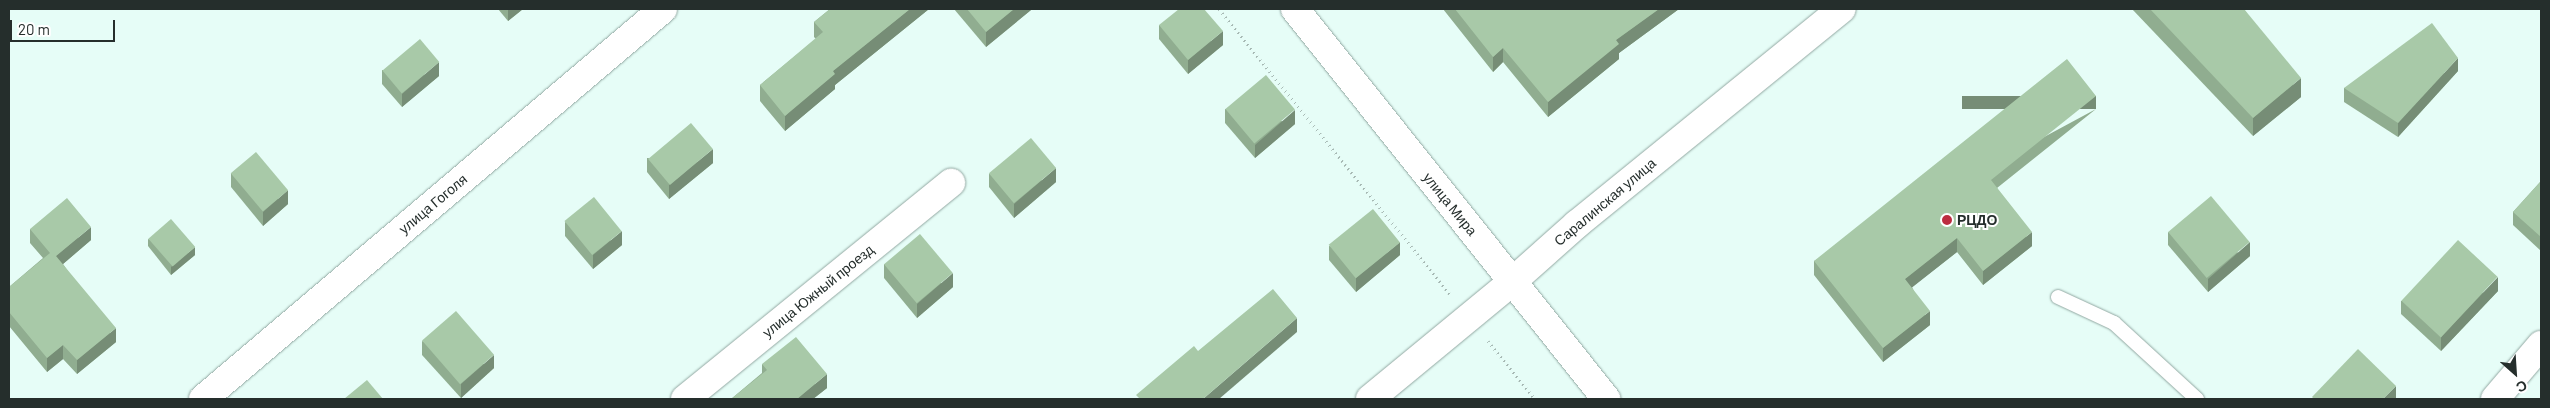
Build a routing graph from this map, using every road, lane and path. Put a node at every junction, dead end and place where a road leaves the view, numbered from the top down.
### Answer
1 (663, 9) edge
2 (1219, 9) edge
3 (1294, 9) edge
4 (1842, 9) edge
5 (951, 183) dead end
6 (1512, 282) junction
7 (2058, 297) dead end
8 (1470, 318) junction
9 (2541, 345) edge
10 (203, 399) edge
11 (685, 399) edge
12 (1370, 399) edge
13 (1535, 399) edge
14 (1606, 399) edge
15 (2197, 399) edge
16 (2495, 399) edge

1 - 10 street, улица Гоголя
2 - 8 path
3 - 6 street, улица Мира
4 - 6 street, Саралинская улица
5 - 11 street, улица Южный проезд
6 - 8 street, Саралинская улица
6 - 14 street, улица Мира
7 - 15 lane
8 - 12 street, Саралинская улица
8 - 13 path
9 - 16 street

